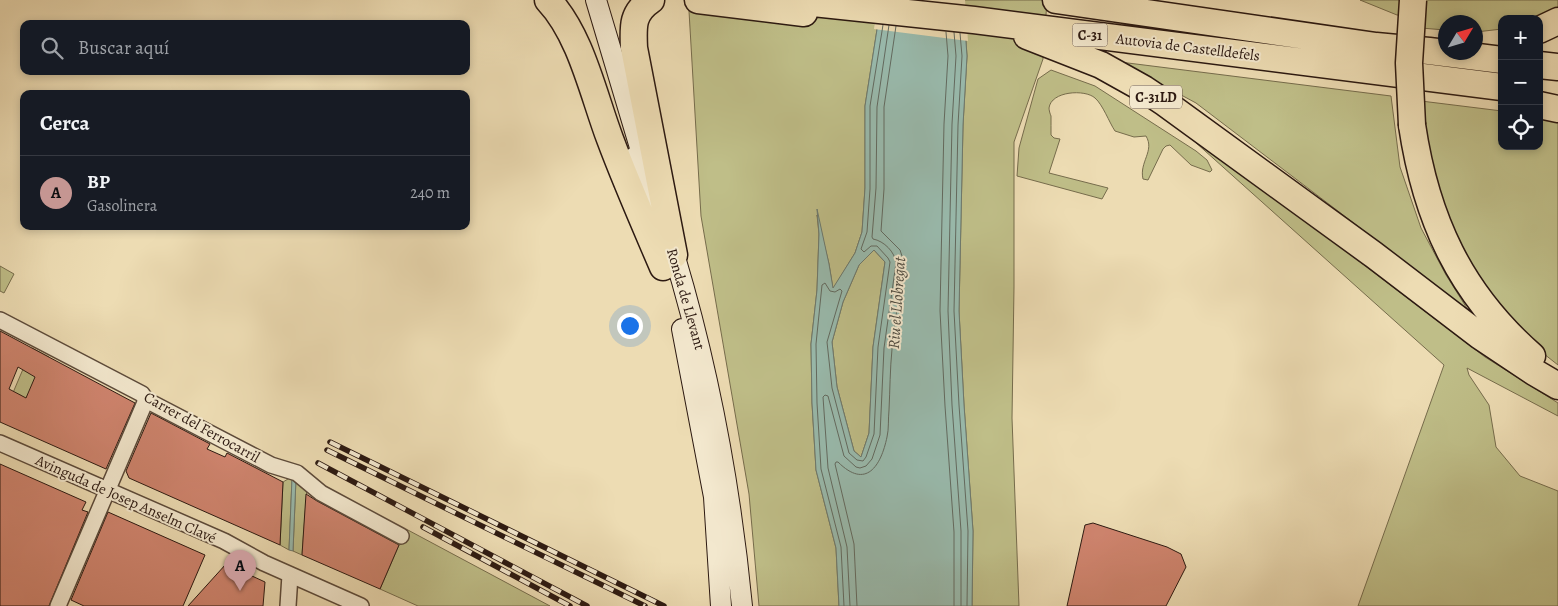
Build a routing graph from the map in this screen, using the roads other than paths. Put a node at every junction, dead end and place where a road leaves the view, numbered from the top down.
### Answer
1 (548, 0) edge
2 (588, 0) edge
3 (596, 0) edge
4 (651, 0) edge
5 (698, 0) edge
6 (785, 0) edge
7 (1056, 0) edge
8 (1413, 0) edge
9 (1558, 21) edge
10 (983, 28) junction
11 (1543, 28) edge
12 (1498, 43) edge
13 (1483, 45) edge
14 (1437, 50) edge
15 (1498, 59) edge
16 (1543, 65) edge
17 (1343, 66) junction
18 (1558, 67) edge
19 (1498, 86) edge
20 (1543, 92) edge
21 (1558, 94) edge
22 (1498, 96) edge
23 (1543, 105) edge
24 (1558, 108) edge
25 (669, 261) junction
26 (0, 320) edge
27 (1558, 378) edge
28 (1558, 386) edge
29 (146, 400) junction
30 (0, 443) edge
31 (107, 490) junction
32 (401, 536) dead end
33 (290, 575) junction
34 (58, 606) edge
35 (288, 606) edge
36 (361, 606) edge
37 (721, 606) edge
38 (742, 606) edge

1 - 25 highway
2 - 25 main road, Ronda de Llevant
3 - 25 main road, Ronda de Llevant
4 - 25 highway
5 - 10 highway
6 - 10 highway, Autovia de Castelldefels / C-31
7 - 14 highway, Autovia de Castelldefels / C-31
8 - 27 highway, bridge
9 - 11 highway
10 - 17 highway, Autovia de Castelldefels / C-31
10 - 28 highway, C-31LD
12 - 13 highway
14 - 15 highway, Autovia de Castelldefels / C-31
16 - 18 highway
17 - 19 highway, Autovia de Castelldefels / C-31
17 - 22 highway
20 - 21 highway
23 - 24 highway
25 - 37 main road, Ronda de Llevant
25 - 38 main road, Ronda de Llevant
26 - 29 street, Carrer del Ferrocarril
29 - 31 street
29 - 32 street, Carrer del Ferrocarril
30 - 31 street, Avinguda de Josep Anselm Clavé
31 - 33 street, Avinguda de Josep Anselm Clavé
31 - 34 street
33 - 35 street
33 - 36 street, Avinguda de Josep Anselm Clavé

